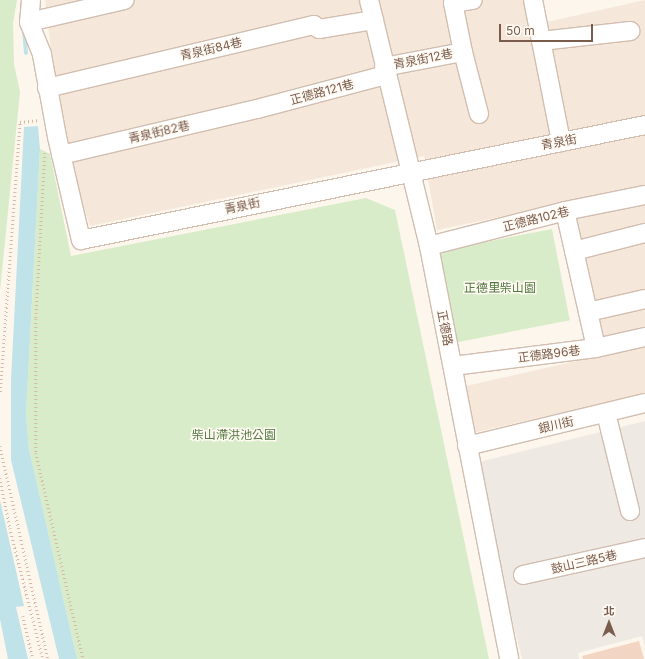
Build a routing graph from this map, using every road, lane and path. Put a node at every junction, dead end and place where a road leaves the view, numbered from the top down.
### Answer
1 (32, 0) edge
2 (124, 0) edge
3 (369, 0) edge
4 (473, 0) edge
5 (533, 0) edge
6 (374, 20) junction
7 (29, 22) junction
8 (630, 31) dead end
9 (541, 41) junction
10 (463, 52) junction
11 (385, 71) junction
12 (47, 88) junction
13 (257, 109) joint
14 (479, 114) dead end
15 (645, 125) edge
16 (50, 132) junction
17 (561, 142) junction
18 (61, 155) junction
19 (412, 171) junction
20 (645, 195) edge
21 (565, 211) junction
22 (645, 233) edge
23 (429, 246) junction
24 (574, 251) junction
25 (645, 299) edge
26 (588, 312) junction
27 (645, 337) edge
28 (596, 348) junction
29 (452, 366) junction
30 (0, 392) edge
31 (645, 403) edge
32 (606, 412) junction
33 (0, 446) edge
34 (467, 446) junction
35 (0, 478) edge
36 (630, 511) dead end
37 (645, 548) edge
38 (523, 575) dead end
39 (24, 616) dead end
40 (33, 659) edge
41 (43, 659) edge
42 (48, 659) edge
43 (83, 659) edge
44 (509, 659) edge

1 - 7 street, 青泉街
2 - 7 street
3 - 6 street, 正德路
4 - 10 street, 青泉街12巷
5 - 9 street
6 - 11 street, 正德路
6 - 12 street, 青泉街84巷
7 - 12 street, 青泉街
8 - 9 street
9 - 17 street
10 - 11 street, 青泉街12巷
10 - 14 street
11 - 13 street, 正德路121巷
11 - 19 street, 正德路
12 - 16 street, 青泉街
13 - 18 street, 青泉街82巷
15 - 17 street, 青泉街
16 - 18 street, 青泉街
16 - 30 path
16 - 43 path
17 - 19 street, 青泉街
18 - 19 street, 青泉街
19 - 23 street, 正德路
20 - 21 street, 正德路102巷
21 - 23 street, 正德路102巷
21 - 24 street
22 - 24 street
23 - 29 street, 正德路
24 - 26 street
25 - 26 street
26 - 28 street
27 - 28 street, 正德路96巷
28 - 29 street, 正德路96巷
29 - 34 street, 正德路
31 - 32 street, 銀川街
32 - 34 street, 銀川街
32 - 36 street
33 - 42 path
34 - 44 street, 正德路
35 - 41 path
37 - 38 street, 鼓山三路5巷
39 - 40 path

